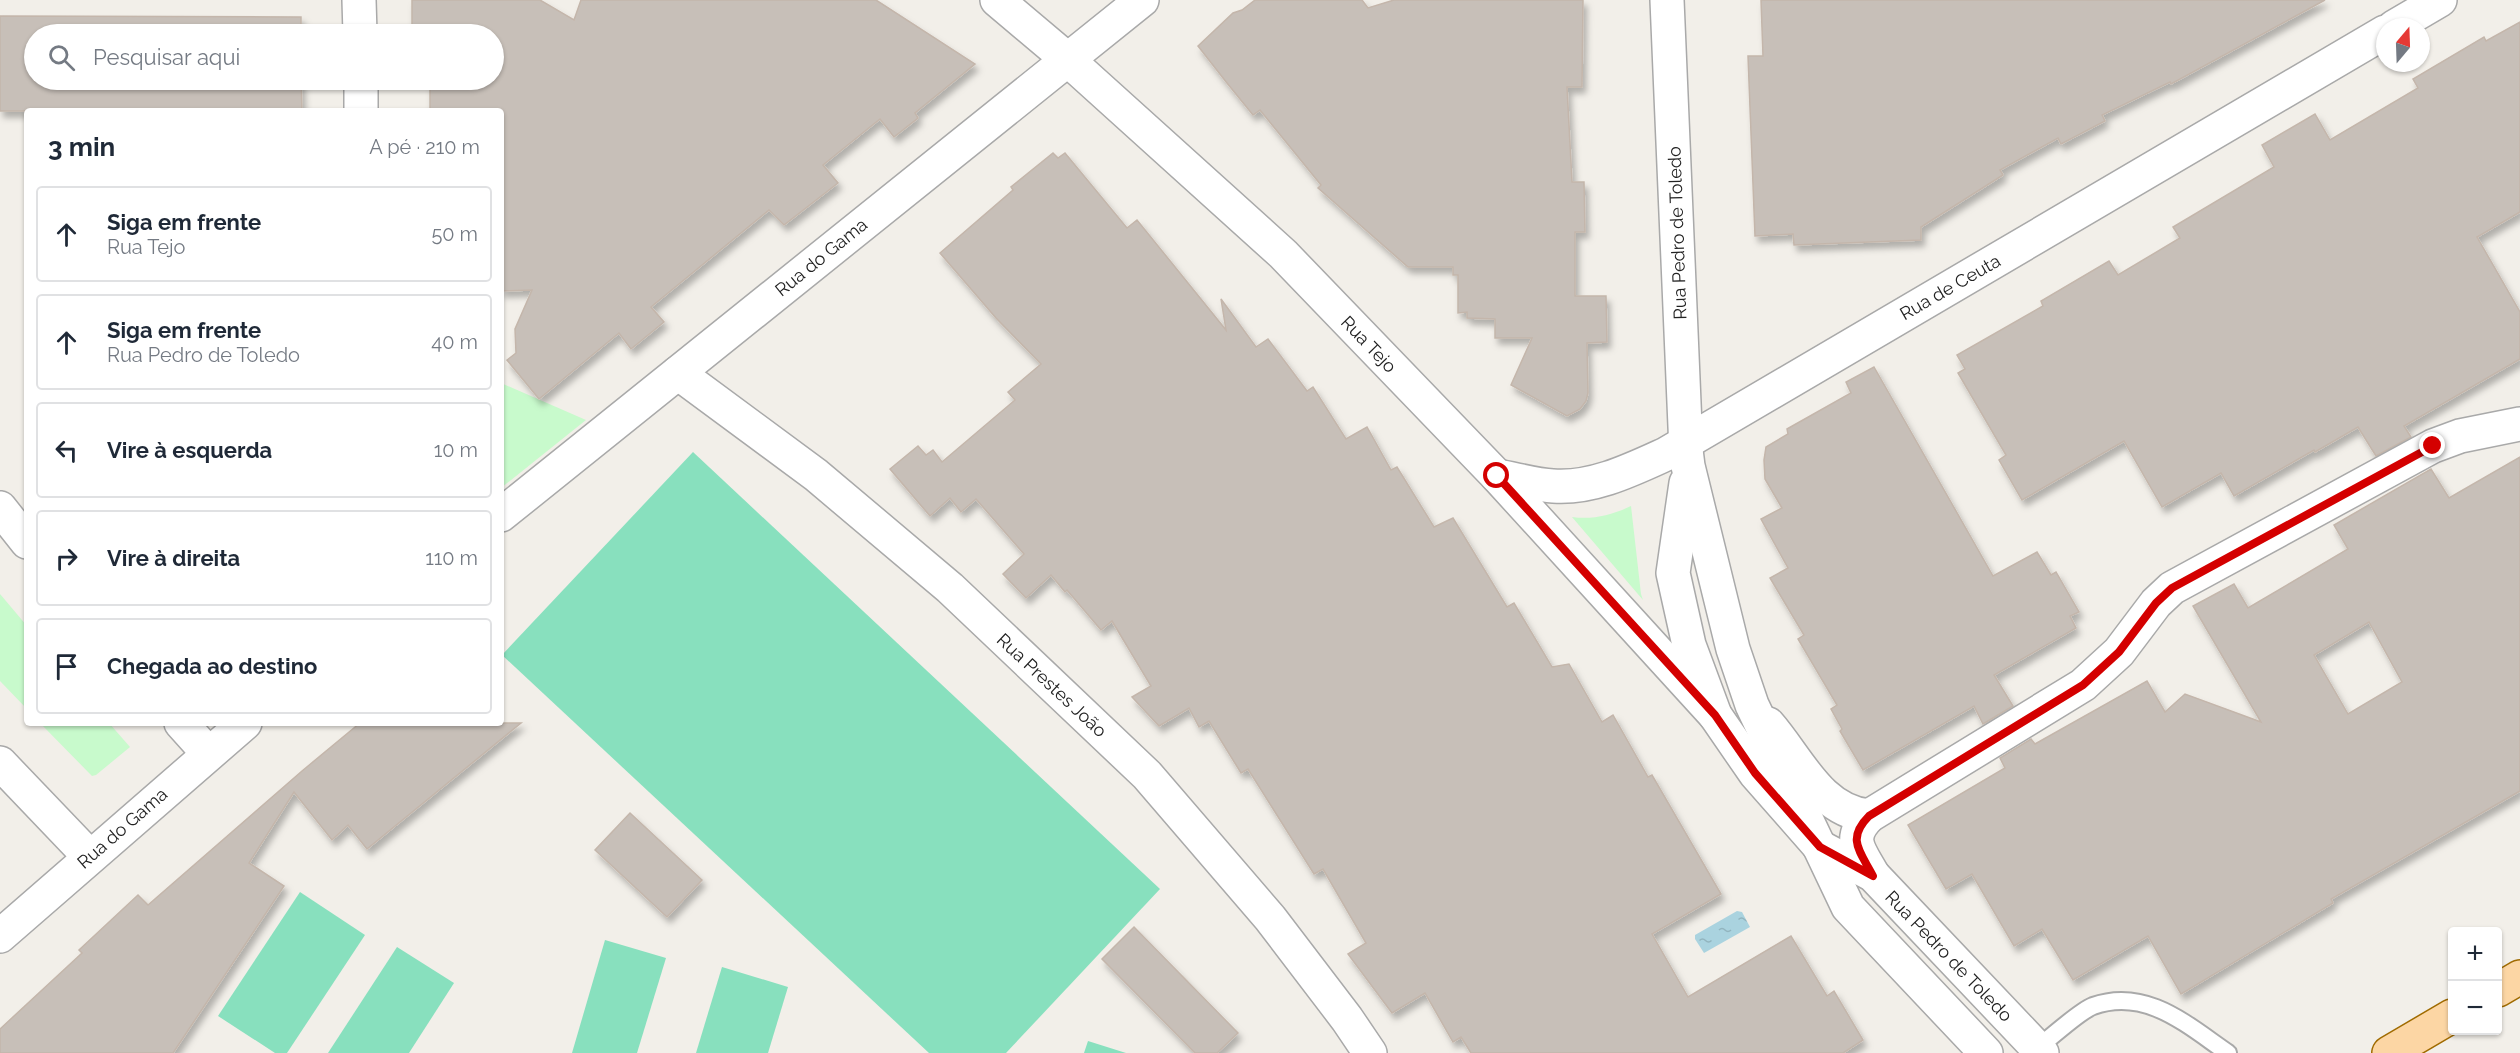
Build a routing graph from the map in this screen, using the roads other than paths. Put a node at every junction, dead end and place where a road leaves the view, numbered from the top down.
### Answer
1 (359, 0) edge
2 (996, 0) edge
3 (1142, 0) edge
4 (1667, 0) edge
5 (2440, 0) edge
6 (2409, 18) edge
7 (360, 24) edge
8 (2376, 37) edge
9 (1067, 59) junction
10 (361, 90) edge
11 (361, 108) edge
12 (678, 373) junction
13 (2520, 424) edge
14 (1687, 454) junction
15 (1497, 476) junction
16 (0, 508) edge
17 (504, 513) edge
18 (24, 538) edge
19 (1752, 705) junction
20 (1715, 715) junction
21 (184, 726) edge
22 (241, 726) edge
23 (208, 753) junction
24 (0, 763) edge
25 (1869, 816) junction
26 (1820, 847) junction
27 (89, 856) junction
28 (1873, 876) junction
29 (0, 936) edge
30 (2520, 977) edge
31 (2502, 988) edge
32 (2448, 1018) edge
33 (2039, 1051) edge
34 (1370, 1053) edge
35 (1986, 1053) edge
36 (2228, 1053) edge
37 (2389, 1053) edge

1 - 7 street
2 - 9 street, Rua Tejo
3 - 9 street, Rua do Gama
4 - 14 street, Rua Pedro de Toledo
5 - 6 street
8 - 14 street, Rua de Ceuta
9 - 12 street, Rua do Gama
9 - 15 street, Rua Tejo
10 - 11 street
12 - 17 street, Rua do Gama
12 - 34 street, Rua Prestes João
13 - 25 street
14 - 15 street, Rua de Ceuta
14 - 19 street, Rua Pedro de Toledo
14 - 20 street, Rua Pedro de Toledo
15 - 20 street, Rua Tejo
16 - 18 street
19 - 25 street
19 - 26 street, Rua Pedro de Toledo
20 - 26 street, Rua Pedro de Toledo
21 - 23 street
22 - 23 street, Rua do Gama
23 - 27 street, Rua do Gama
24 - 27 street
25 - 28 street
26 - 28 street, Rua Pedro de Toledo
26 - 35 street, Rua Pedro de Toledo
27 - 29 street, Rua do Gama
28 - 33 street, Rua Pedro de Toledo
30 - 31 main road
32 - 37 main road
33 - 36 lane

